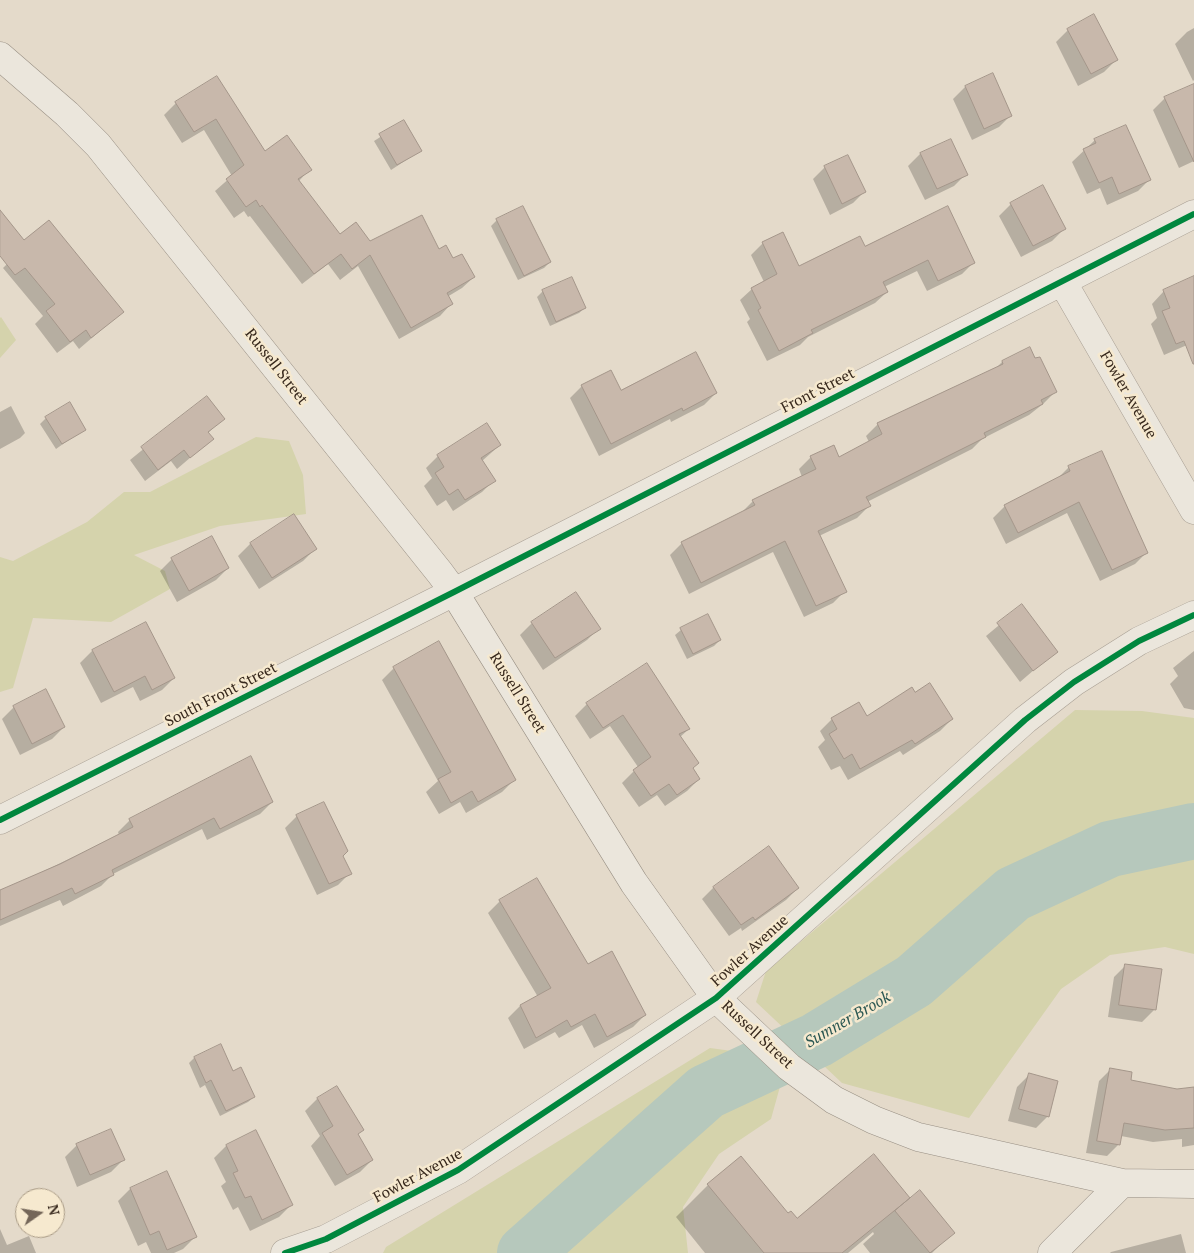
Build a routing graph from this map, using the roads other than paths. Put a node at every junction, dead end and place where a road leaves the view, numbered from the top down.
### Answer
1 (0, 56) edge
2 (1194, 214) edge
3 (1062, 280) junction
4 (1194, 510) edge
5 (454, 592) junction
6 (1194, 615) edge
7 (0, 820) edge
8 (716, 998) junction
9 (1122, 1184) junction
10 (1194, 1184) edge
11 (325, 1246) edge
12 (284, 1253) edge
13 (1052, 1253) edge

1 - 5 street, Russell Street
2 - 3 street, Front Street
3 - 4 street, Fowler Avenue
3 - 5 street, Front Street
5 - 7 street, South Front Street
5 - 8 street, Russell Street
6 - 8 street, Fowler Avenue
8 - 9 street, Russell Street
8 - 11 street, Fowler Avenue
9 - 10 street, Russell Street
9 - 13 street
11 - 12 street, Fowler Avenue

